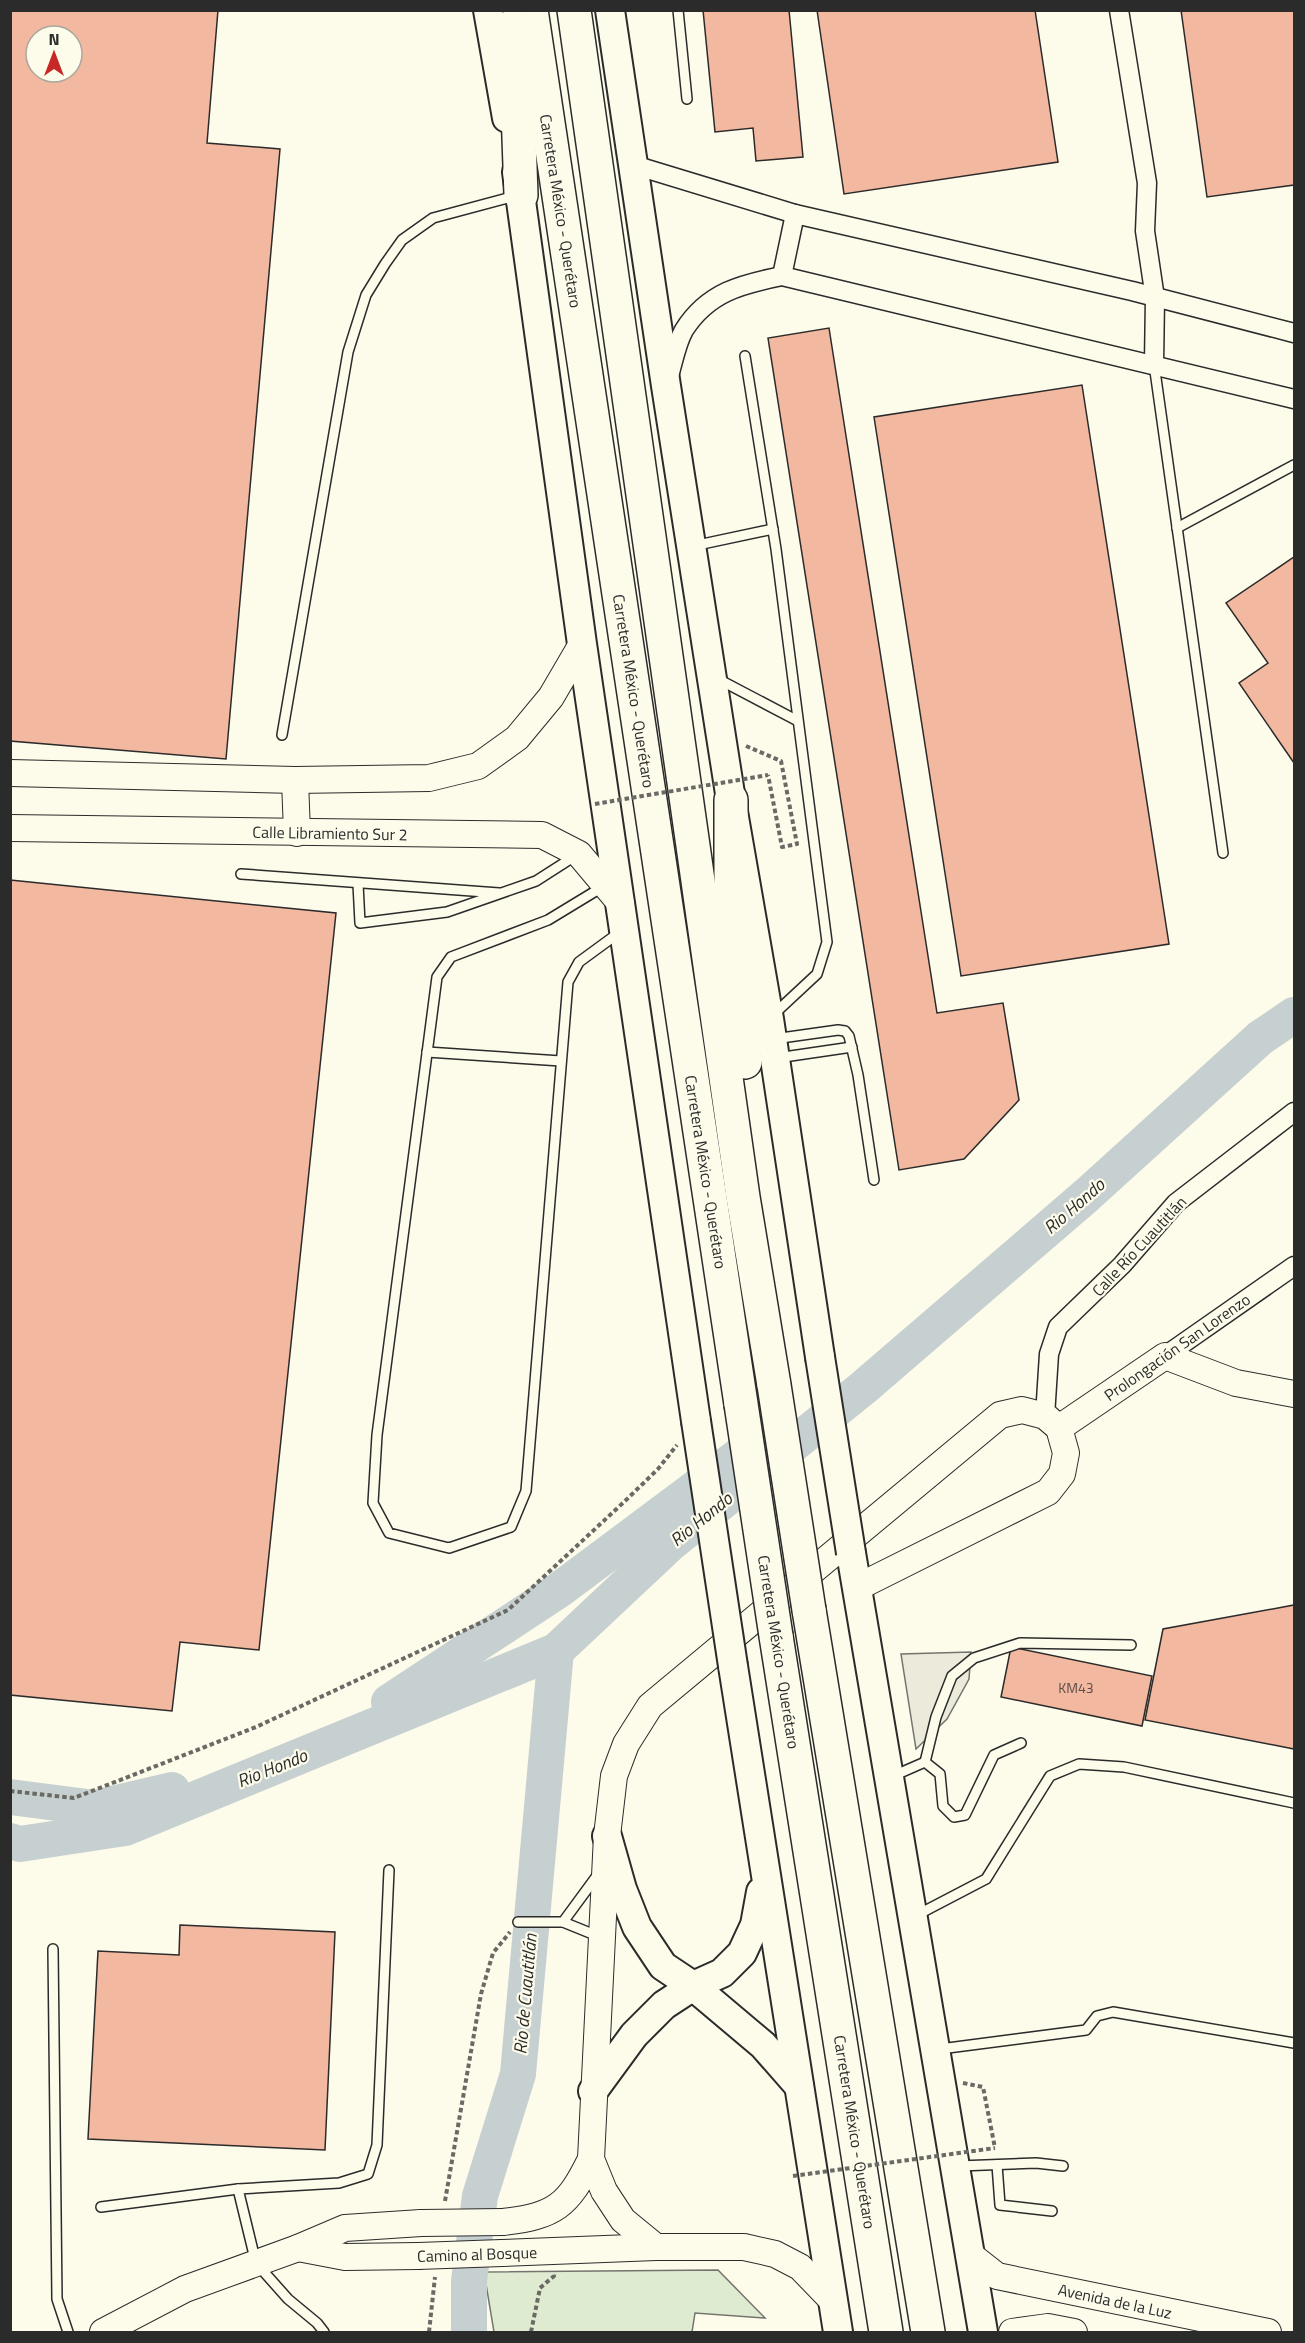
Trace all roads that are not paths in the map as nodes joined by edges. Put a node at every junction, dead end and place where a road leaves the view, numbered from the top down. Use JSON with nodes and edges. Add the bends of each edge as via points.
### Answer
{"nodes":[{"id":1,"x":488,"y":10,"type":"edge"},
{"id":2,"x":515,"y":10,"type":"edge"},
{"id":3,"x":531,"y":10,"type":"edge"},
{"id":4,"x":574,"y":10,"type":"edge"},
{"id":5,"x":609,"y":10,"type":"edge"},
{"id":6,"x":678,"y":10,"type":"edge"},
{"id":7,"x":1119,"y":10,"type":"edge"},
{"id":8,"x":687,"y":99,"type":"dead end"},
{"id":9,"x":634,"y":165,"type":"junction"},
{"id":10,"x":521,"y":195,"type":"junction"},
{"id":11,"x":795,"y":214,"type":"junction"},
{"id":12,"x":782,"y":276,"type":"junction"},
{"id":13,"x":1155,"y":298,"type":"junction"},
{"id":14,"x":1294,"y":333,"type":"edge"},
{"id":15,"x":745,"y":356,"type":"dead end"},
{"id":16,"x":1154,"y":364,"type":"junction"},
{"id":17,"x":666,"y":386,"type":"junction"},
{"id":18,"x":1294,"y":399,"type":"edge"},
{"id":19,"x":1294,"y":465,"type":"edge"},
{"id":20,"x":1177,"y":528,"type":"junction"},
{"id":21,"x":773,"y":529,"type":"junction"},
{"id":22,"x":691,"y":547,"type":"junction"},
{"id":23,"x":582,"y":644,"type":"junction"},
{"id":24,"x":711,"y":676,"type":"junction"},
{"id":25,"x":796,"y":720,"type":"junction"},
{"id":26,"x":282,"y":735,"type":"dead end"},
{"id":27,"x":10,"y":773,"type":"edge"},
{"id":28,"x":295,"y":780,"type":"junction"},
{"id":29,"x":731,"y":800,"type":"junction"},
{"id":30,"x":10,"y":828,"type":"edge"},
{"id":31,"x":297,"y":833,"type":"junction"},
{"id":32,"x":579,"y":854,"type":"junction"},
{"id":33,"x":1223,"y":854,"type":"dead end"},
{"id":34,"x":241,"y":874,"type":"dead end"},
{"id":35,"x":358,"y":884,"type":"junction"},
{"id":36,"x":504,"y":893,"type":"junction"},
{"id":37,"x":617,"y":906,"type":"junction"},
{"id":38,"x":772,"y":1039,"type":"junction"},
{"id":39,"x":852,"y":1047,"type":"junction"},
{"id":40,"x":427,"y":1052,"type":"junction"},
{"id":41,"x":561,"y":1061,"type":"junction"},
{"id":42,"x":1294,"y":1112,"type":"edge"},
{"id":43,"x":874,"y":1180,"type":"dead end"},
{"id":44,"x":743,"y":1197,"type":"junction"},
{"id":45,"x":1294,"y":1266,"type":"edge"},
{"id":46,"x":1165,"y":1356,"type":"junction"},
{"id":47,"x":1294,"y":1394,"type":"edge"},
{"id":48,"x":1052,"y":1422,"type":"junction"},
{"id":49,"x":858,"y":1587,"type":"junction"},
{"id":50,"x":1131,"y":1645,"type":"dead end"},
{"id":51,"x":1021,"y":1743,"type":"dead end"},
{"id":52,"x":925,"y":1762,"type":"junction"},
{"id":53,"x":888,"y":1778,"type":"junction"},
{"id":54,"x":1294,"y":1803,"type":"edge"},
{"id":55,"x":606,"y":1850,"type":"junction"},
{"id":56,"x":389,"y":1870,"type":"dead end"},
{"id":57,"x":764,"y":1872,"type":"junction"},
{"id":58,"x":912,"y":1918,"type":"junction"},
{"id":59,"x":518,"y":1922,"type":"road end"},
{"id":60,"x":563,"y":1922,"type":"junction"},
{"id":61,"x":601,"y":1938,"type":"junction"},
{"id":62,"x":53,"y":1949,"type":"dead end"},
{"id":63,"x":693,"y":1986,"type":"junction"},
{"id":64,"x":1294,"y":2043,"type":"edge"},
{"id":65,"x":934,"y":2050,"type":"junction"},
{"id":66,"x":799,"y":2085,"type":"junction"},
{"id":67,"x":593,"y":2091,"type":"junction"},
{"id":68,"x":591,"y":2159,"type":"junction"},
{"id":69,"x":997,"y":2165,"type":"junction"},
{"id":70,"x":954,"y":2166,"type":"junction"},
{"id":71,"x":1063,"y":2166,"type":"dead end"},
{"id":72,"x":238,"y":2189,"type":"junction"},
{"id":73,"x":101,"y":2207,"type":"dead end"},
{"id":74,"x":1052,"y":2211,"type":"dead end"},
{"id":75,"x":656,"y":2247,"type":"junction"},
{"id":76,"x":298,"y":2248,"type":"junction"},
{"id":77,"x":969,"y":2253,"type":"junction"},
{"id":78,"x":256,"y":2264,"type":"junction"},
{"id":79,"x":832,"y":2300,"type":"junction"},
{"id":80,"x":68,"y":2332,"type":"edge"},
{"id":81,"x":103,"y":2332,"type":"edge"},
{"id":82,"x":324,"y":2332,"type":"edge"},
{"id":83,"x":838,"y":2332,"type":"edge"},
{"id":84,"x":886,"y":2332,"type":"edge"},
{"id":85,"x":928,"y":2332,"type":"edge"},
{"id":86,"x":983,"y":2332,"type":"edge"},
{"id":87,"x":1012,"y":2332,"type":"edge"},
{"id":88,"x":1074,"y":2332,"type":"edge"},
{"id":89,"x":1268,"y":2332,"type":"edge"}],
"edges":[{"from":1,"to":10,"type":"main road"},
{"from":2,"to":10,"type":"highway"},
{"from":3,"to":84,"type":"highway","name":"Carretera México - Querétaro","bridge":true,"via":[[776,1635]]},
{"from":4,"to":44,"type":"highway","name":"Carretera México - Querétaro"},
{"from":5,"to":9,"type":"main road"},
{"from":6,"to":8,"type":"lane"},
{"from":7,"to":13,"type":"street","via":[[1147,183],[1145,231]]},
{"from":9,"to":11,"type":"street"},
{"from":9,"to":17,"type":"main road"},
{"from":10,"to":23,"type":"main road"},
{"from":10,"to":26,"type":"lane","via":[[434,218],[402,240],[366,296],[348,352]]},
{"from":11,"to":12,"type":"street"},
{"from":11,"to":13,"type":"street"},
{"from":12,"to":16,"type":"street"},
{"from":12,"to":17,"type":"street","via":[[740,285],[708,302],[684,331]]},
{"from":13,"to":14,"type":"street"},
{"from":13,"to":16,"type":"street"},
{"from":15,"to":21,"type":"lane"},
{"from":16,"to":18,"type":"street"},
{"from":16,"to":20,"type":"lane"},
{"from":17,"to":22,"type":"main road"},
{"from":19,"to":20,"type":"lane"},
{"from":20,"to":33,"type":"lane"},
{"from":21,"to":22,"type":"lane"},
{"from":21,"to":25,"type":"lane"},
{"from":22,"to":24,"type":"main road"},
{"from":23,"to":28,"type":"main road","via":[[550,697],[517,738],[478,766],[429,778]]},
{"from":23,"to":37,"type":"main road"},
{"from":24,"to":25,"type":"lane"},
{"from":24,"to":29,"type":"main road"},
{"from":25,"to":38,"type":"lane","via":[[827,942],[817,974]]},
{"from":27,"to":28,"type":"main road"},
{"from":28,"to":31,"type":"main road"},
{"from":29,"to":38,"type":"main road"},
{"from":29,"to":44,"type":"highway","via":[[731,926],[754,1149]]},
{"from":30,"to":31,"type":"main road","name":"Calle Libramiento Sur 2"},
{"from":31,"to":32,"type":"main road","name":"Calle Libramiento Sur 2","via":[[542,835]]},
{"from":32,"to":36,"type":"lane","via":[[536,881]]},
{"from":32,"to":37,"type":"main road","name":"Calle Libramiento Sur 2"},
{"from":34,"to":35,"type":"lane"},
{"from":35,"to":36,"type":"lane"},
{"from":35,"to":36,"type":"lane","via":[[360,923],[447,912]]},
{"from":37,"to":40,"type":"lane","via":[[548,920],[451,957],[437,977]]},
{"from":37,"to":41,"type":"lane","via":[[568,982]]},
{"from":37,"to":57,"type":"main road","bridge":true},
{"from":38,"to":39,"type":"lane"},
{"from":38,"to":39,"type":"lane","via":[[838,1030],[849,1036]]},
{"from":38,"to":49,"type":"main road","bridge":true},
{"from":39,"to":43,"type":"lane"},
{"from":40,"to":41,"type":"lane"},
{"from":40,"to":41,"type":"lane","via":[[377,1435],[373,1503],[389,1533],[448,1548],[511,1527],[526,1491]]},
{"from":42,"to":48,"type":"street","name":"Calle Río Cuautitlán","via":[[1176,1203],[1122,1265],[1058,1327],[1049,1353]]},
{"from":44,"to":85,"type":"highway","name":"Carretera México - Querétaro","bridge":true},
{"from":45,"to":46,"type":"street","name":"Prolongación San Lorenzo"},
{"from":46,"to":47,"type":"main road","via":[[1236,1383]]},
{"from":46,"to":48,"type":"main road","name":"Prolongación San Lorenzo"},
{"from":48,"to":49,"type":"main road","via":[[1066,1453],[1062,1474],[1048,1492]]},
{"from":48,"to":55,"type":"main road","via":[[1022,1410],[1000,1415],[650,1706],[626,1744],[614,1776]]},
{"from":49,"to":53,"type":"main road"},
{"from":50,"to":52,"type":"lane","via":[[1020,1643],[975,1658],[952,1676]]},
{"from":51,"to":52,"type":"lane","via":[[994,1755],[965,1815],[954,1817],[943,1806],[940,1774]]},
{"from":52,"to":53,"type":"lane"},
{"from":53,"to":58,"type":"main road"},
{"from":54,"to":58,"type":"lane","via":[[1125,1767],[1079,1764],[1050,1776],[986,1879]]},
{"from":55,"to":60,"type":"lane"},
{"from":55,"to":61,"type":"main road"},
{"from":55,"to":63,"type":"main road","via":[[637,1928],[663,1966]]},
{"from":56,"to":72,"type":"lane","via":[[377,2145],[368,2174],[339,2183]]},
{"from":57,"to":63,"type":"main road","via":[[755,1925],[742,1953],[723,1972]]},
{"from":57,"to":66,"type":"main road"},
{"from":58,"to":65,"type":"main road"},
{"from":59,"to":60,"type":"lane"},
{"from":60,"to":61,"type":"lane"},
{"from":61,"to":67,"type":"main road"},
{"from":62,"to":80,"type":"lane","via":[[57,2299]]},
{"from":63,"to":66,"type":"main road","via":[[763,2045]]},
{"from":63,"to":67,"type":"main road","via":[[664,2005],[634,2035]]},
{"from":64,"to":65,"type":"lane","via":[[1113,2012],[1097,2016],[1086,2030]]},
{"from":65,"to":70,"type":"main road"},
{"from":66,"to":79,"type":"main road"},
{"from":67,"to":68,"type":"main road"},
{"from":68,"to":75,"type":"main road","via":[[604,2191],[623,2220]]},
{"from":68,"to":76,"type":"main road","name":"Camino al Bosque","bridge":true,"via":[[578,2186],[563,2203],[534,2218],[345,2228]]},
{"from":69,"to":70,"type":"lane"},
{"from":69,"to":71,"type":"lane"},
{"from":69,"to":74,"type":"lane","via":[[1000,2205]]},
{"from":70,"to":77,"type":"main road"},
{"from":72,"to":73,"type":"lane"},
{"from":72,"to":78,"type":"lane"},
{"from":75,"to":76,"type":"main road","name":"Camino al Bosque","bridge":true,"via":[[502,2253],[427,2261],[345,2257]]},
{"from":75,"to":79,"type":"main road","name":"Camino al Bosque","via":[[744,2247],[775,2254],[800,2267]]},
{"from":76,"to":78,"type":"main road","name":"Camino al Bosque"},
{"from":77,"to":86,"type":"main road"},
{"from":77,"to":89,"type":"main road","name":"Avenida de la Luz","via":[[997,2276]]},
{"from":78,"to":81,"type":"main road","name":"Camino al Bosque","via":[[185,2289]]},
{"from":78,"to":82,"type":"lane"},
{"from":79,"to":83,"type":"main road"},
{"from":87,"to":88,"type":"main road","via":[[1048,2327]]}]}
